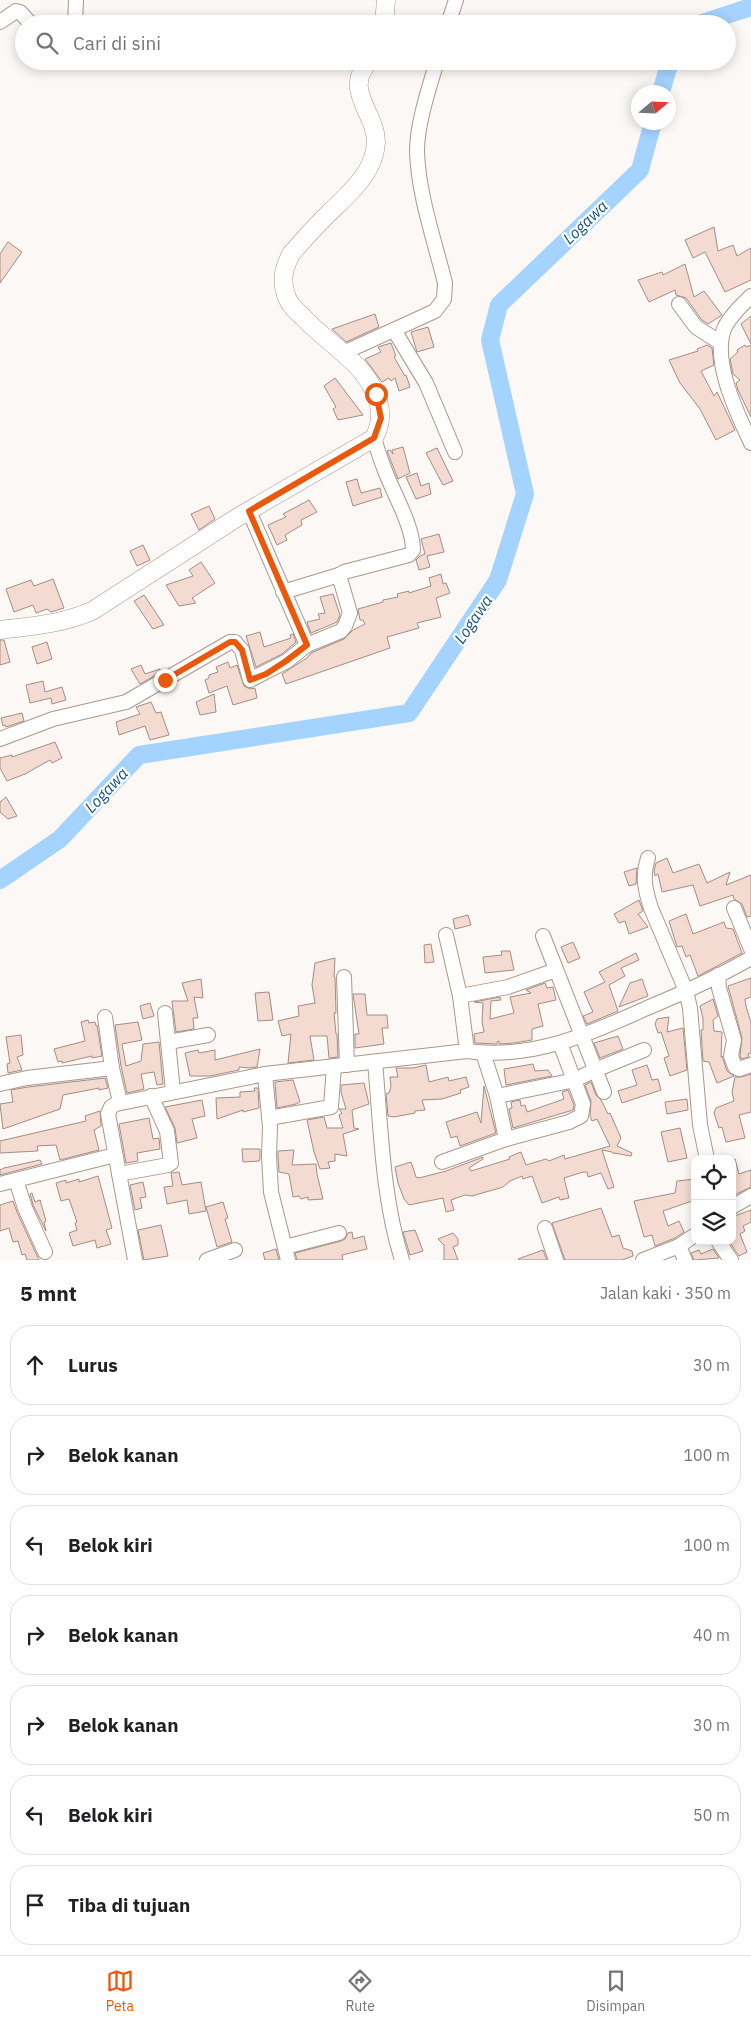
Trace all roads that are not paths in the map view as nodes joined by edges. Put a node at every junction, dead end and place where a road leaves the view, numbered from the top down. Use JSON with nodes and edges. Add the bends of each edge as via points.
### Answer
{"nodes":[{"id":1,"x":76,"y":0,"type":"edge"},
{"id":2,"x":386,"y":0,"type":"edge"},
{"id":3,"x":456,"y":0,"type":"edge"},
{"id":4,"x":21,"y":15,"type":"edge"},
{"id":5,"x":75,"y":15,"type":"edge"},
{"id":6,"x":385,"y":15,"type":"edge"},
{"id":7,"x":451,"y":15,"type":"edge"},
{"id":8,"x":0,"y":22,"type":"edge"},
{"id":9,"x":363,"y":70,"type":"edge"},
{"id":10,"x":435,"y":70,"type":"edge"},
{"id":11,"x":751,"y":296,"type":"edge"},
{"id":12,"x":679,"y":304,"type":"dead end"},
{"id":13,"x":394,"y":330,"type":"junction"},
{"id":14,"x":721,"y":343,"type":"junction"},
{"id":15,"x":343,"y":353,"type":"junction"},
{"id":16,"x":374,"y":438,"type":"junction"},
{"id":17,"x":751,"y":443,"type":"edge"},
{"id":18,"x":455,"y":452,"type":"dead end"},
{"id":19,"x":249,"y":511,"type":"junction"},
{"id":20,"x":339,"y":575,"type":"junction"},
{"id":21,"x":283,"y":592,"type":"junction"},
{"id":22,"x":0,"y":630,"type":"edge"},
{"id":23,"x":307,"y":645,"type":"junction"},
{"id":24,"x":0,"y":739,"type":"edge"},
{"id":25,"x":648,"y":858,"type":"dead end"},
{"id":26,"x":734,"y":908,"type":"dead end"},
{"id":27,"x":446,"y":935,"type":"dead end"},
{"id":28,"x":543,"y":936,"type":"dead end"},
{"id":29,"x":751,"y":949,"type":"edge"},
{"id":30,"x":751,"y":958,"type":"edge"},
{"id":31,"x":556,"y":970,"type":"junction"},
{"id":32,"x":718,"y":975,"type":"junction"},
{"id":33,"x":344,"y":977,"type":"dead end"},
{"id":34,"x":686,"y":991,"type":"junction"},
{"id":35,"x":460,"y":996,"type":"junction"},
{"id":36,"x":165,"y":1013,"type":"dead end"},
{"id":37,"x":105,"y":1017,"type":"dead end"},
{"id":38,"x":208,"y":1035,"type":"dead end"},
{"id":39,"x":582,"y":1037,"type":"junction"},
{"id":40,"x":168,"y":1042,"type":"junction"},
{"id":41,"x":560,"y":1043,"type":"junction"},
{"id":42,"x":467,"y":1050,"type":"junction"},
{"id":43,"x":644,"y":1050,"type":"dead end"},
{"id":44,"x":483,"y":1053,"type":"junction"},
{"id":45,"x":374,"y":1062,"type":"junction"},
{"id":46,"x":340,"y":1065,"type":"junction"},
{"id":47,"x":751,"y":1066,"type":"edge"},
{"id":48,"x":112,"y":1068,"type":"junction"},
{"id":49,"x":595,"y":1070,"type":"junction"},
{"id":50,"x":265,"y":1074,"type":"junction"},
{"id":51,"x":575,"y":1080,"type":"junction"},
{"id":52,"x":0,"y":1084,"type":"edge"},
{"id":53,"x":173,"y":1091,"type":"junction"},
{"id":54,"x":604,"y":1092,"type":"dead end"},
{"id":55,"x":151,"y":1096,"type":"junction"},
{"id":56,"x":497,"y":1096,"type":"junction"},
{"id":57,"x":120,"y":1102,"type":"junction"},
{"id":58,"x":269,"y":1118,"type":"junction"},
{"id":59,"x":506,"y":1139,"type":"junction"},
{"id":60,"x":115,"y":1155,"type":"junction"},
{"id":61,"x":706,"y":1155,"type":"edge"},
{"id":62,"x":442,"y":1162,"type":"dead end"},
{"id":63,"x":119,"y":1174,"type":"junction"},
{"id":64,"x":16,"y":1180,"type":"junction"},
{"id":65,"x":0,"y":1184,"type":"edge"},
{"id":66,"x":751,"y":1196,"type":"edge"},
{"id":67,"x":736,"y":1205,"type":"edge"},
{"id":68,"x":544,"y":1228,"type":"dead end"},
{"id":69,"x":340,"y":1233,"type":"dead end"},
{"id":70,"x":691,"y":1238,"type":"edge"},
{"id":71,"x":721,"y":1245,"type":"edge"},
{"id":72,"x":679,"y":1246,"type":"junction"},
{"id":73,"x":235,"y":1250,"type":"dead end"},
{"id":74,"x":45,"y":1252,"type":"dead end"},
{"id":75,"x":286,"y":1253,"type":"edge"},
{"id":76,"x":135,"y":1260,"type":"edge"},
{"id":77,"x":208,"y":1260,"type":"edge"},
{"id":78,"x":402,"y":1260,"type":"edge"},
{"id":79,"x":556,"y":1260,"type":"edge"},
{"id":80,"x":643,"y":1260,"type":"edge"},
{"id":81,"x":685,"y":1260,"type":"edge"},
{"id":82,"x":731,"y":1260,"type":"edge"}],
"edges":[{"from":1,"to":5,"type":"street"},
{"from":2,"to":6,"type":"main road"},
{"from":3,"to":7,"type":"street"},
{"from":4,"to":8,"type":"street","via":[[13,12]]},
{"from":9,"to":15,"type":"main road","via":[[359,76],[359,88],[376,141],[373,157],[361,181],[291,254],[283,281],[291,305],[311,327]]},
{"from":10,"to":13,"type":"street","via":[[421,121],[417,152],[446,293],[435,311]]},
{"from":11,"to":14,"type":"street","via":[[725,328]]},
{"from":12,"to":14,"type":"street","via":[[696,327]]},
{"from":13,"to":15,"type":"street"},
{"from":13,"to":18,"type":"street","via":[[426,383]]},
{"from":14,"to":17,"type":"street","via":[[724,372]]},
{"from":15,"to":16,"type":"main road","via":[[364,373],[376,394],[381,418]]},
{"from":16,"to":19,"type":"main road"},
{"from":16,"to":20,"type":"street","via":[[397,496],[413,550],[409,555]]},
{"from":19,"to":21,"type":"street"},
{"from":19,"to":22,"type":"main road","via":[[92,611],[52,624]]},
{"from":20,"to":21,"type":"street"},
{"from":20,"to":23,"type":"street","via":[[350,613],[348,620],[341,631]]},
{"from":21,"to":23,"type":"street"},
{"from":23,"to":24,"type":"street","via":[[266,674],[250,680],[242,650],[235,642],[230,642],[126,702],[53,719]]},
{"from":25,"to":34,"type":"street","via":[[644,880],[646,894]]},
{"from":26,"to":29,"type":"street"},
{"from":27,"to":35,"type":"street"},
{"from":28,"to":31,"type":"street"},
{"from":30,"to":32,"type":"street"},
{"from":31,"to":35,"type":"street","via":[[508,987]]},
{"from":31,"to":39,"type":"street"},
{"from":32,"to":34,"type":"street"},
{"from":32,"to":47,"type":"street","via":[[734,1040],[732,1062],[739,1069]]},
{"from":33,"to":46,"type":"street"},
{"from":34,"to":39,"type":"street"},
{"from":34,"to":61,"type":"street"},
{"from":35,"to":42,"type":"street"},
{"from":36,"to":40,"type":"street"},
{"from":37,"to":48,"type":"street"},
{"from":38,"to":40,"type":"street"},
{"from":39,"to":41,"type":"street"},
{"from":39,"to":49,"type":"street"},
{"from":40,"to":53,"type":"street"},
{"from":41,"to":44,"type":"street","via":[[520,1051]]},
{"from":41,"to":51,"type":"street"},
{"from":42,"to":44,"type":"street"},
{"from":42,"to":45,"type":"street"},
{"from":43,"to":49,"type":"street"},
{"from":44,"to":56,"type":"street"},
{"from":45,"to":46,"type":"street"},
{"from":45,"to":78,"type":"street","via":[[385,1171],[396,1242]]},
{"from":46,"to":50,"type":"street"},
{"from":46,"to":58,"type":"street","via":[[331,1107]]},
{"from":48,"to":52,"type":"street"},
{"from":48,"to":57,"type":"street"},
{"from":49,"to":51,"type":"street"},
{"from":49,"to":54,"type":"street"},
{"from":50,"to":53,"type":"street"},
{"from":50,"to":58,"type":"street"},
{"from":51,"to":56,"type":"street"},
{"from":51,"to":59,"type":"street","via":[[583,1104],[581,1116]]},
{"from":53,"to":55,"type":"street"},
{"from":55,"to":57,"type":"street"},
{"from":55,"to":63,"type":"street","via":[[167,1131],[171,1163]]},
{"from":56,"to":59,"type":"street"},
{"from":57,"to":60,"type":"street","via":[[108,1114]]},
{"from":58,"to":75,"type":"street","via":[[271,1192]]},
{"from":59,"to":62,"type":"street"},
{"from":60,"to":63,"type":"street"},
{"from":60,"to":64,"type":"street"},
{"from":63,"to":76,"type":"street"},
{"from":64,"to":65,"type":"street"},
{"from":64,"to":74,"type":"street"},
{"from":66,"to":67,"type":"street"},
{"from":68,"to":79,"type":"street"},
{"from":69,"to":75,"type":"street"},
{"from":70,"to":72,"type":"street"},
{"from":71,"to":82,"type":"street"},
{"from":72,"to":80,"type":"street"},
{"from":72,"to":81,"type":"street"},
{"from":73,"to":77,"type":"street"}]}
